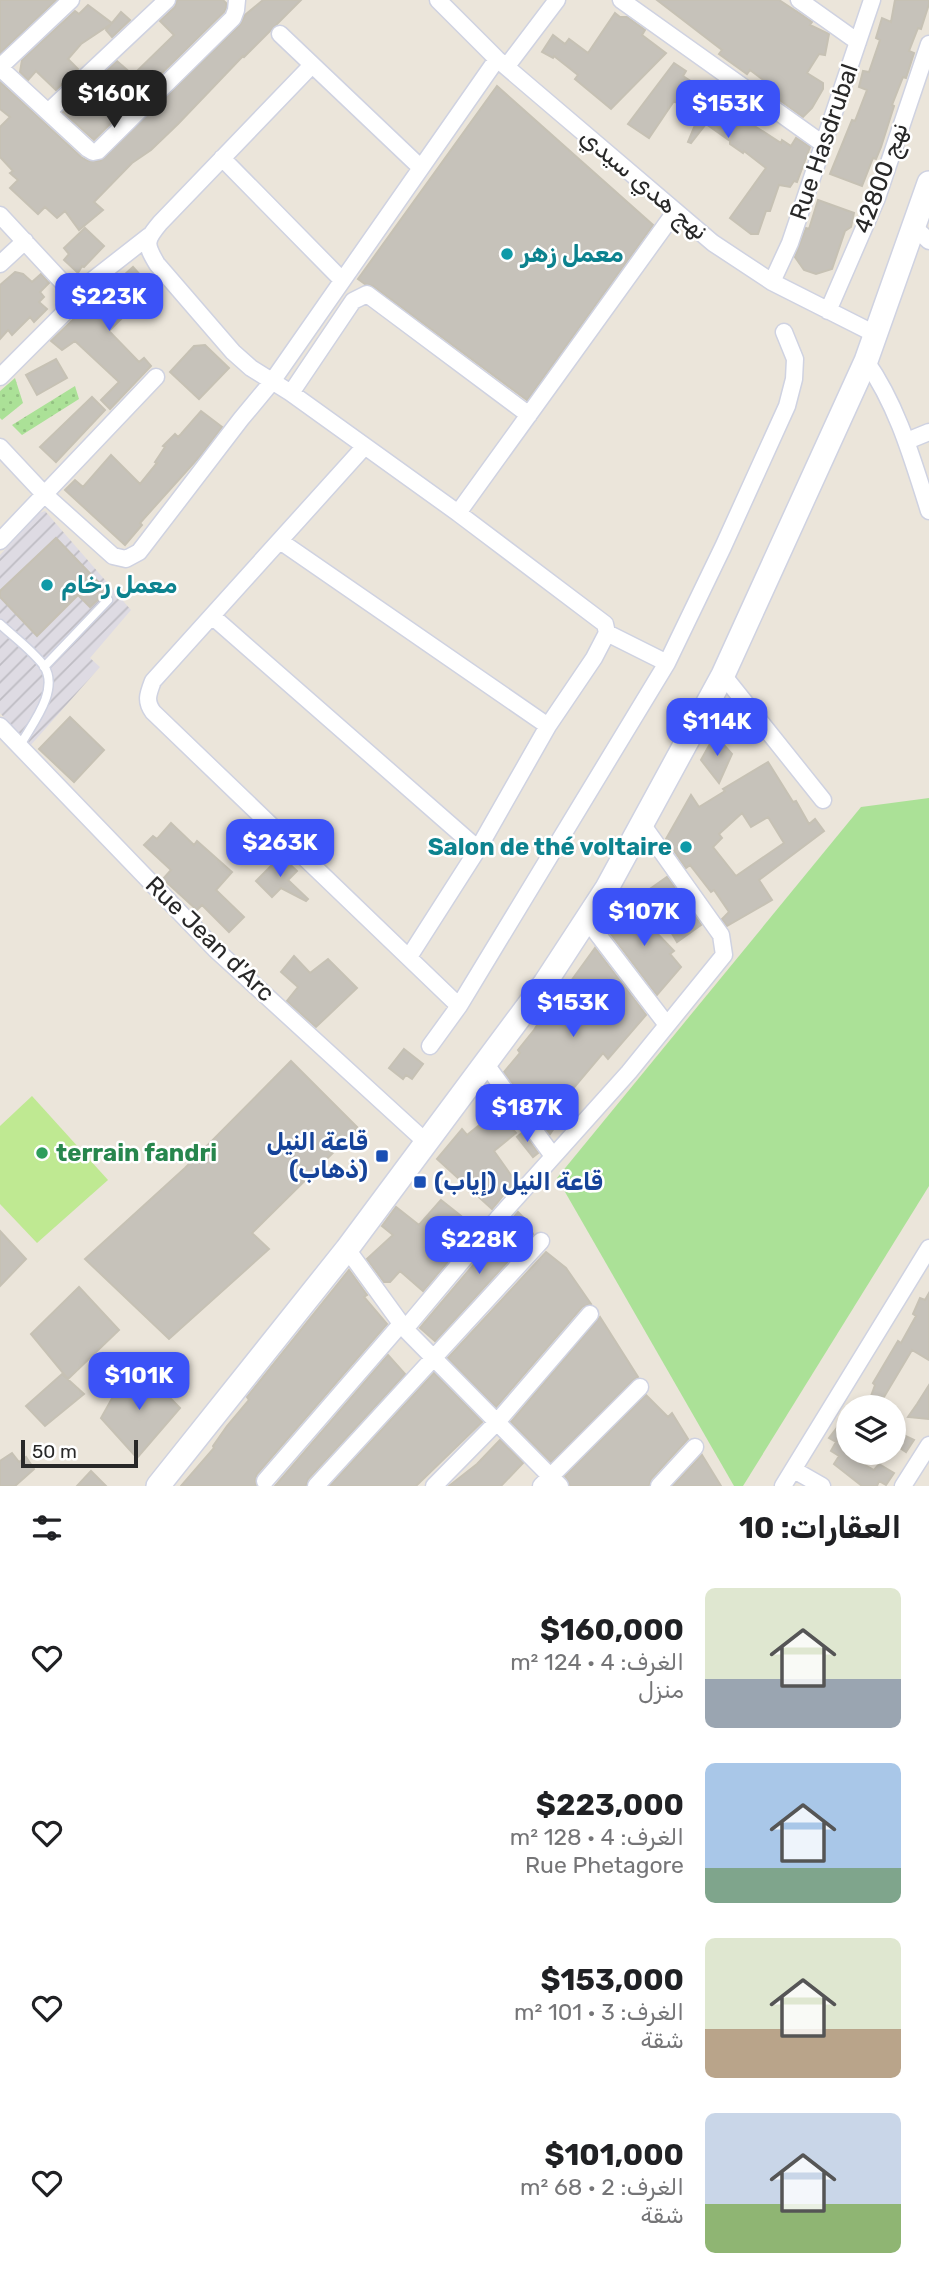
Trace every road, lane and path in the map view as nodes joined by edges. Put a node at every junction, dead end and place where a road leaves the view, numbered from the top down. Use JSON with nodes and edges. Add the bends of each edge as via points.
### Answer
{"nodes":[{"id":1,"x":71,"y":0,"type":"edge"},
{"id":2,"x":167,"y":0,"type":"edge"},
{"id":3,"x":237,"y":0,"type":"edge"},
{"id":4,"x":438,"y":0,"type":"edge"},
{"id":5,"x":557,"y":0,"type":"edge"},
{"id":6,"x":621,"y":0,"type":"edge"},
{"id":7,"x":799,"y":0,"type":"edge"},
{"id":8,"x":872,"y":0,"type":"edge"},
{"id":9,"x":280,"y":34,"type":"dead end"},
{"id":10,"x":858,"y":42,"type":"junction"},
{"id":11,"x":929,"y":44,"type":"edge"},
{"id":12,"x":502,"y":62,"type":"junction"},
{"id":13,"x":312,"y":65,"type":"junction"},
{"id":14,"x":0,"y":68,"type":"edge"},
{"id":15,"x":48,"y":112,"type":"junction"},
{"id":16,"x":823,"y":144,"type":"junction"},
{"id":17,"x":222,"y":158,"type":"junction"},
{"id":18,"x":420,"y":167,"type":"junction"},
{"id":19,"x":929,"y":183,"type":"edge"},
{"id":20,"x":676,"y":212,"type":"junction"},
{"id":21,"x":0,"y":215,"type":"edge"},
{"id":22,"x":921,"y":233,"type":"edge"},
{"id":23,"x":149,"y":236,"type":"junction"},
{"id":24,"x":25,"y":241,"type":"junction"},
{"id":25,"x":0,"y":264,"type":"edge"},
{"id":26,"x":342,"y":280,"type":"junction"},
{"id":27,"x":772,"y":282,"type":"junction"},
{"id":28,"x":71,"y":298,"type":"junction"},
{"id":29,"x":828,"y":311,"type":"junction"},
{"id":30,"x":784,"y":332,"type":"dead end"},
{"id":31,"x":875,"y":334,"type":"junction"},
{"id":32,"x":866,"y":361,"type":"junction"},
{"id":33,"x":0,"y":377,"type":"edge"},
{"id":34,"x":156,"y":377,"type":"dead end"},
{"id":35,"x":271,"y":383,"type":"junction"},
{"id":36,"x":291,"y":393,"type":"junction"},
{"id":37,"x":529,"y":415,"type":"junction"},
{"id":38,"x":929,"y":432,"type":"edge"},
{"id":39,"x":907,"y":441,"type":"junction"},
{"id":40,"x":365,"y":446,"type":"junction"},
{"id":41,"x":0,"y":447,"type":"edge"},
{"id":42,"x":44,"y":494,"type":"junction"},
{"id":43,"x":929,"y":511,"type":"edge"},
{"id":44,"x":458,"y":513,"type":"junction"},
{"id":45,"x":0,"y":541,"type":"edge"},
{"id":46,"x":279,"y":541,"type":"junction"},
{"id":47,"x":108,"y":600,"type":"dead end"},
{"id":48,"x":212,"y":616,"type":"junction"},
{"id":49,"x":0,"y":624,"type":"edge"},
{"id":50,"x":607,"y":633,"type":"junction"},
{"id":51,"x":667,"y":663,"type":"junction"},
{"id":52,"x":44,"y":667,"type":"junction"},
{"id":53,"x":723,"y":675,"type":"junction"},
{"id":54,"x":548,"y":726,"type":"junction"},
{"id":55,"x":0,"y":728,"type":"edge"},
{"id":56,"x":19,"y":747,"type":"junction"},
{"id":57,"x":823,"y":800,"type":"dead end"},
{"id":58,"x":642,"y":824,"type":"junction"},
{"id":59,"x":478,"y":849,"type":"junction"},
{"id":60,"x":586,"y":919,"type":"junction"},
{"id":61,"x":409,"y":957,"type":"junction"},
{"id":62,"x":459,"y":1006,"type":"junction"},
{"id":63,"x":667,"y":1025,"type":"junction"},
{"id":64,"x":430,"y":1046,"type":"dead end"},
{"id":65,"x":485,"y":1063,"type":"junction"},
{"id":66,"x":426,"y":1142,"type":"junction"},
{"id":67,"x":553,"y":1156,"type":"junction"},
{"id":68,"x":541,"y":1241,"type":"dead end"},
{"id":69,"x":929,"y":1248,"type":"edge"},
{"id":70,"x":347,"y":1249,"type":"junction"},
{"id":71,"x":590,"y":1314,"type":"dead end"},
{"id":72,"x":403,"y":1326,"type":"junction"},
{"id":73,"x":433,"y":1357,"type":"junction"},
{"id":74,"x":640,"y":1387,"type":"dead end"},
{"id":75,"x":497,"y":1422,"type":"junction"},
{"id":76,"x":929,"y":1445,"type":"edge"},
{"id":77,"x":695,"y":1447,"type":"dead end"},
{"id":78,"x":794,"y":1470,"type":"junction"},
{"id":79,"x":265,"y":1481,"type":"dead end"},
{"id":80,"x":551,"y":1482,"type":"edge"},
{"id":81,"x":158,"y":1486,"type":"edge"},
{"id":82,"x":316,"y":1486,"type":"edge"},
{"id":83,"x":434,"y":1486,"type":"edge"},
{"id":84,"x":659,"y":1486,"type":"edge"},
{"id":85,"x":783,"y":1486,"type":"edge"},
{"id":86,"x":822,"y":1486,"type":"edge"},
{"id":87,"x":903,"y":1486,"type":"edge"}],
"edges":[{"from":1,"to":14,"type":"street"},
{"from":2,"to":15,"type":"street"},
{"from":3,"to":15,"type":"street","via":[[233,18],[98,150],[88,149]]},
{"from":4,"to":12,"type":"street","name":"نهج هدي سيدي"},
{"from":5,"to":12,"type":"street"},
{"from":6,"to":16,"type":"street"},
{"from":7,"to":10,"type":"street"},
{"from":8,"to":10,"type":"street","name":"Rue Hasdrubal"},
{"from":9,"to":13,"type":"street"},
{"from":10,"to":16,"type":"street","name":"Rue Hasdrubal"},
{"from":11,"to":29,"type":"street","name":"نهج 42800","via":[[877,198]]},
{"from":12,"to":18,"type":"street"},
{"from":12,"to":20,"type":"street","name":"نهج هدي سيدي"},
{"from":13,"to":17,"type":"street"},
{"from":13,"to":18,"type":"street"},
{"from":14,"to":15,"type":"street"},
{"from":16,"to":27,"type":"street","name":"Rue Hasdrubal"},
{"from":17,"to":23,"type":"street"},
{"from":17,"to":26,"type":"street"},
{"from":18,"to":26,"type":"street"},
{"from":19,"to":22,"type":"main road"},
{"from":20,"to":27,"type":"street","name":"نهج هدي سيدي"},
{"from":20,"to":37,"type":"street"},
{"from":21,"to":24,"type":"street"},
{"from":22,"to":31,"type":"main road"},
{"from":23,"to":28,"type":"street"},
{"from":23,"to":35,"type":"street","via":[[148,249],[157,264],[233,352]]},
{"from":24,"to":25,"type":"street"},
{"from":24,"to":28,"type":"street","via":[[67,287]]},
{"from":26,"to":35,"type":"street"},
{"from":27,"to":29,"type":"street","name":"نهج هدي سيدي"},
{"from":28,"to":33,"type":"street","via":[[69,308]]},
{"from":29,"to":31,"type":"street","name":"نهج هدي سيدي"},
{"from":30,"to":51,"type":"street","via":[[795,359],[787,406]]},
{"from":31,"to":32,"type":"main road"},
{"from":32,"to":39,"type":"street","via":[[888,395]]},
{"from":32,"to":53,"type":"main road"},
{"from":34,"to":42,"type":"street"},
{"from":35,"to":36,"type":"street"},
{"from":35,"to":42,"type":"street","via":[[139,552],[126,559],[113,556]]},
{"from":36,"to":37,"type":"street","via":[[353,301],[368,294]]},
{"from":36,"to":40,"type":"street"},
{"from":37,"to":44,"type":"street"},
{"from":38,"to":39,"type":"street"},
{"from":39,"to":43,"type":"street"},
{"from":40,"to":44,"type":"street"},
{"from":40,"to":46,"type":"street"},
{"from":41,"to":42,"type":"street"},
{"from":42,"to":45,"type":"street"},
{"from":44,"to":50,"type":"street","via":[[606,624]]},
{"from":46,"to":48,"type":"street"},
{"from":46,"to":54,"type":"street"},
{"from":47,"to":52,"type":"lane"},
{"from":48,"to":59,"type":"street"},
{"from":48,"to":61,"type":"street","via":[[153,681],[148,705]]},
{"from":49,"to":52,"type":"lane"},
{"from":50,"to":51,"type":"street"},
{"from":50,"to":54,"type":"street"},
{"from":51,"to":62,"type":"street"},
{"from":52,"to":56,"type":"lane","via":[[48,695]]},
{"from":53,"to":57,"type":"street"},
{"from":53,"to":58,"type":"main road"},
{"from":54,"to":59,"type":"street"},
{"from":55,"to":56,"type":"street","name":"Rue Jean d'Arc"},
{"from":56,"to":66,"type":"street","name":"Rue Jean d'Arc","via":[[215,948]]},
{"from":58,"to":60,"type":"main road"},
{"from":58,"to":63,"type":"street","via":[[721,935],[724,946],[724,955]]},
{"from":59,"to":61,"type":"street"},
{"from":60,"to":63,"type":"street"},
{"from":60,"to":65,"type":"main road"},
{"from":61,"to":62,"type":"street"},
{"from":62,"to":64,"type":"street"},
{"from":63,"to":67,"type":"street"},
{"from":65,"to":66,"type":"main road"},
{"from":65,"to":67,"type":"street"},
{"from":66,"to":70,"type":"main road"},
{"from":67,"to":72,"type":"street"},
{"from":68,"to":73,"type":"street"},
{"from":69,"to":78,"type":"street"},
{"from":70,"to":72,"type":"street"},
{"from":70,"to":81,"type":"main road"},
{"from":71,"to":75,"type":"street"},
{"from":72,"to":73,"type":"street"},
{"from":72,"to":79,"type":"street"},
{"from":73,"to":75,"type":"street"},
{"from":73,"to":82,"type":"street"},
{"from":74,"to":80,"type":"street"},
{"from":75,"to":80,"type":"street"},
{"from":75,"to":83,"type":"street"},
{"from":76,"to":87,"type":"street"},
{"from":77,"to":84,"type":"street"},
{"from":78,"to":85,"type":"street"},
{"from":78,"to":86,"type":"street"}]}
